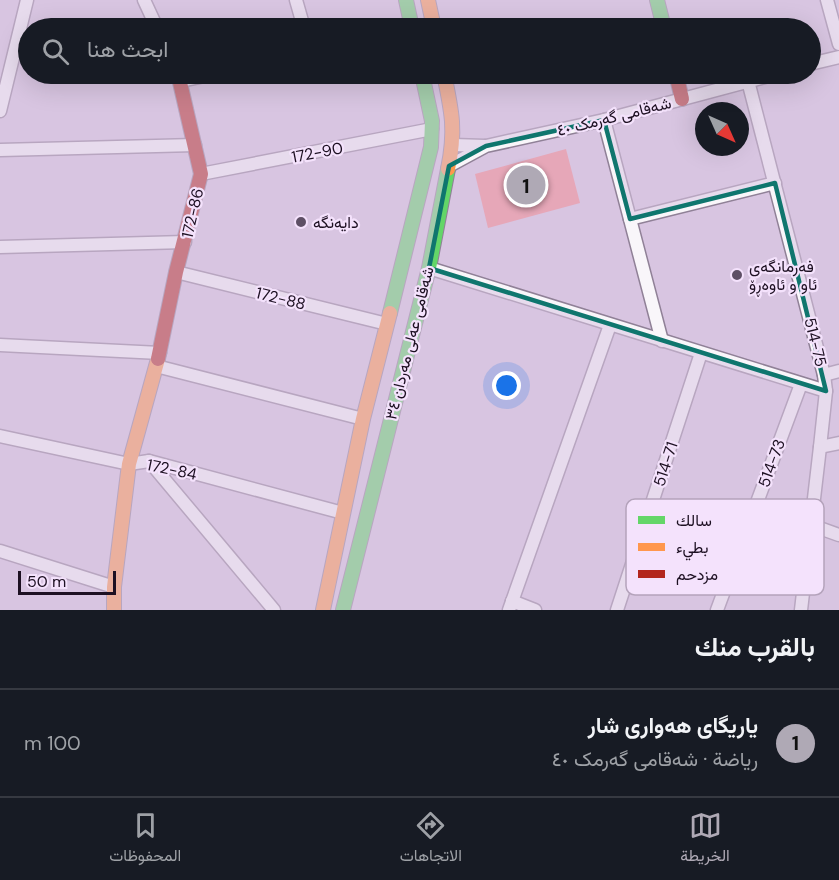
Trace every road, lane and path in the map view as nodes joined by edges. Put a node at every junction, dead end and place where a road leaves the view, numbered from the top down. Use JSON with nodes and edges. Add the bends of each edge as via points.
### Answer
{"nodes":[{"id":1,"x":27,"y":0,"type":"edge"},
{"id":2,"x":144,"y":0,"type":"edge"},
{"id":3,"x":296,"y":0,"type":"edge"},
{"id":4,"x":406,"y":0,"type":"edge"},
{"id":5,"x":428,"y":0,"type":"edge"},
{"id":6,"x":657,"y":0,"type":"edge"},
{"id":7,"x":827,"y":0,"type":"edge"},
{"id":8,"x":22,"y":18,"type":"edge"},
{"id":9,"x":152,"y":18,"type":"edge"},
{"id":10,"x":301,"y":18,"type":"edge"},
{"id":11,"x":410,"y":18,"type":"edge"},
{"id":12,"x":432,"y":18,"type":"edge"},
{"id":13,"x":662,"y":18,"type":"edge"},
{"id":14,"x":18,"y":30,"type":"edge"},
{"id":15,"x":839,"y":44,"type":"edge"},
{"id":16,"x":839,"y":57,"type":"edge"},
{"id":17,"x":821,"y":61,"type":"edge"},
{"id":18,"x":4,"y":76,"type":"edge"},
{"id":19,"x":181,"y":84,"type":"edge"},
{"id":20,"x":424,"y":84,"type":"edge"},
{"id":21,"x":446,"y":84,"type":"edge"},
{"id":22,"x":678,"y":84,"type":"edge"},
{"id":23,"x":737,"y":84,"type":"edge"},
{"id":24,"x":749,"y":84,"type":"edge"},
{"id":25,"x":682,"y":99,"type":"junction"},
{"id":26,"x":0,"y":111,"type":"edge"},
{"id":27,"x":604,"y":120,"type":"junction"},
{"id":28,"x":432,"y":129,"type":"junction"},
{"id":29,"x":195,"y":145,"type":"junction"},
{"id":30,"x":453,"y":145,"type":"junction"},
{"id":31,"x":486,"y":146,"type":"junction"},
{"id":32,"x":0,"y":150,"type":"edge"},
{"id":33,"x":449,"y":166,"type":"junction"},
{"id":34,"x":201,"y":174,"type":"junction"},
{"id":35,"x":775,"y":183,"type":"junction"},
{"id":36,"x":630,"y":219,"type":"junction"},
{"id":37,"x":185,"y":242,"type":"junction"},
{"id":38,"x":0,"y":248,"type":"edge"},
{"id":39,"x":429,"y":268,"type":"junction"},
{"id":40,"x":176,"y":272,"type":"junction"},
{"id":41,"x":388,"y":320,"type":"junction"},
{"id":42,"x":415,"y":321,"type":"junction"},
{"id":43,"x":610,"y":325,"type":"junction"},
{"id":44,"x":662,"y":341,"type":"junction"},
{"id":45,"x":0,"y":345,"type":"edge"},
{"id":46,"x":381,"y":351,"type":"junction"},
{"id":47,"x":701,"y":353,"type":"junction"},
{"id":48,"x":406,"y":356,"type":"junction"},
{"id":49,"x":158,"y":359,"type":"junction"},
{"id":50,"x":839,"y":371,"type":"edge"},
{"id":51,"x":824,"y":375,"type":"junction"},
{"id":52,"x":801,"y":384,"type":"junction"},
{"id":53,"x":826,"y":392,"type":"junction"},
{"id":54,"x":363,"y":419,"type":"junction"},
{"id":55,"x":0,"y":436,"type":"edge"},
{"id":56,"x":839,"y":443,"type":"edge"},
{"id":57,"x":820,"y":447,"type":"junction"},
{"id":58,"x":149,"y":461,"type":"junction"},
{"id":59,"x":129,"y":464,"type":"junction"},
{"id":60,"x":653,"y":499,"type":"edge"},
{"id":61,"x":758,"y":499,"type":"edge"},
{"id":62,"x":814,"y":499,"type":"edge"},
{"id":63,"x":343,"y":513,"type":"junction"},
{"id":64,"x":824,"y":530,"type":"edge"},
{"id":65,"x":839,"y":535,"type":"edge"},
{"id":66,"x":0,"y":551,"type":"edge"},
{"id":67,"x":626,"y":582,"type":"edge"},
{"id":68,"x":114,"y":587,"type":"junction"},
{"id":69,"x":723,"y":595,"type":"edge"},
{"id":70,"x":803,"y":595,"type":"edge"},
{"id":71,"x":510,"y":606,"type":"edge"},
{"id":72,"x":114,"y":610,"type":"edge"},
{"id":73,"x":274,"y":610,"type":"edge"},
{"id":74,"x":323,"y":610,"type":"edge"},
{"id":75,"x":343,"y":610,"type":"edge"},
{"id":76,"x":536,"y":610,"type":"edge"},
{"id":77,"x":617,"y":610,"type":"edge"},
{"id":78,"x":717,"y":610,"type":"edge"},
{"id":79,"x":801,"y":610,"type":"edge"}],
"edges":[{"from":1,"to":8,"type":"street"},
{"from":2,"to":9,"type":"street"},
{"from":3,"to":10,"type":"street"},
{"from":4,"to":11,"type":"main road"},
{"from":5,"to":12,"type":"main road"},
{"from":6,"to":13,"type":"main road"},
{"from":7,"to":15,"type":"street"},
{"from":14,"to":18,"type":"street"},
{"from":16,"to":17,"type":"street"},
{"from":18,"to":26,"type":"street"},
{"from":19,"to":29,"type":"main road","name":"172-86"},
{"from":20,"to":28,"type":"main road","name":"شەقامی عەلی مەردان ٣٤"},
{"from":21,"to":30,"type":"main road","name":"شەقامی عەلی مەردان ٣٤","via":[[453,117]]},
{"from":22,"to":25,"type":"main road"},
{"from":23,"to":25,"type":"street","name":"شەقامی گەرمک ٤٠"},
{"from":24,"to":35,"type":"street","name":"514-75"},
{"from":25,"to":27,"type":"street","name":"شەقامی گەرمک ٤٠"},
{"from":27,"to":31,"type":"street","name":"شەقامی گەرمک ٤٠"},
{"from":27,"to":36,"type":"street"},
{"from":28,"to":34,"type":"street","name":"172-90"},
{"from":28,"to":41,"type":"main road","name":"شەقامی عەلی مەردان ٣٤","via":[[431,147]]},
{"from":29,"to":32,"type":"street"},
{"from":29,"to":34,"type":"main road","name":"172-86"},
{"from":30,"to":31,"type":"street","name":"شەقامی گەرمک ٤٠"},
{"from":30,"to":33,"type":"main road","name":"شەقامی عەلی مەردان ٣٤"},
{"from":31,"to":33,"type":"street","name":"شەقامی گەرمک ٤٠"},
{"from":33,"to":39,"type":"main road","name":"شەقامی عەلی مەردان ٣٤"},
{"from":34,"to":37,"type":"main road","name":"172-86"},
{"from":35,"to":36,"type":"street"},
{"from":35,"to":51,"type":"street","name":"514-75"},
{"from":36,"to":44,"type":"street"},
{"from":37,"to":38,"type":"street"},
{"from":37,"to":40,"type":"main road","name":"172-86"},
{"from":39,"to":42,"type":"main road","name":"شەقامی عەلی مەردان ٣٤"},
{"from":39,"to":43,"type":"street"},
{"from":40,"to":41,"type":"street","name":"172-88"},
{"from":40,"to":49,"type":"main road","name":"172-86"},
{"from":41,"to":42,"type":"main road"},
{"from":41,"to":46,"type":"main road","name":"شەقامی عەلی مەردان ٣٤"},
{"from":42,"to":48,"type":"main road","name":"شەقامی عەلی مەردان ٣٤"},
{"from":43,"to":44,"type":"street"},
{"from":43,"to":71,"type":"street"},
{"from":44,"to":47,"type":"street"},
{"from":45,"to":49,"type":"street"},
{"from":46,"to":48,"type":"main road"},
{"from":46,"to":54,"type":"main road","name":"شەقامی عەلی مەردان ٣٤"},
{"from":47,"to":52,"type":"street"},
{"from":47,"to":60,"type":"street","name":"514-71"},
{"from":48,"to":75,"type":"main road","name":"شەقامی عەلی مەردان ٣٤"},
{"from":49,"to":54,"type":"street"},
{"from":49,"to":59,"type":"main road","name":"172-86"},
{"from":50,"to":51,"type":"street"},
{"from":51,"to":53,"type":"street","name":"514-75"},
{"from":52,"to":53,"type":"street"},
{"from":52,"to":61,"type":"street","name":"514-73"},
{"from":53,"to":57,"type":"street","name":"514-75"},
{"from":54,"to":63,"type":"main road","name":"شەقامی عەلی مەردان ٣٤"},
{"from":55,"to":59,"type":"street","name":"172-84"},
{"from":56,"to":57,"type":"street"},
{"from":57,"to":62,"type":"street","name":"514-75"},
{"from":58,"to":59,"type":"street","name":"172-84"},
{"from":58,"to":63,"type":"street","name":"172-84"},
{"from":58,"to":73,"type":"street"},
{"from":59,"to":68,"type":"main road","name":"172-86"},
{"from":63,"to":74,"type":"main road","name":"شەقامی عەلی مەردان ٣٤"},
{"from":64,"to":65,"type":"street"},
{"from":66,"to":68,"type":"street"},
{"from":67,"to":77,"type":"street","name":"514-71"},
{"from":68,"to":72,"type":"main road","name":"172-86"},
{"from":69,"to":78,"type":"street","name":"514-73"},
{"from":70,"to":79,"type":"street","name":"514-75"},
{"from":71,"to":76,"type":"street"}]}
